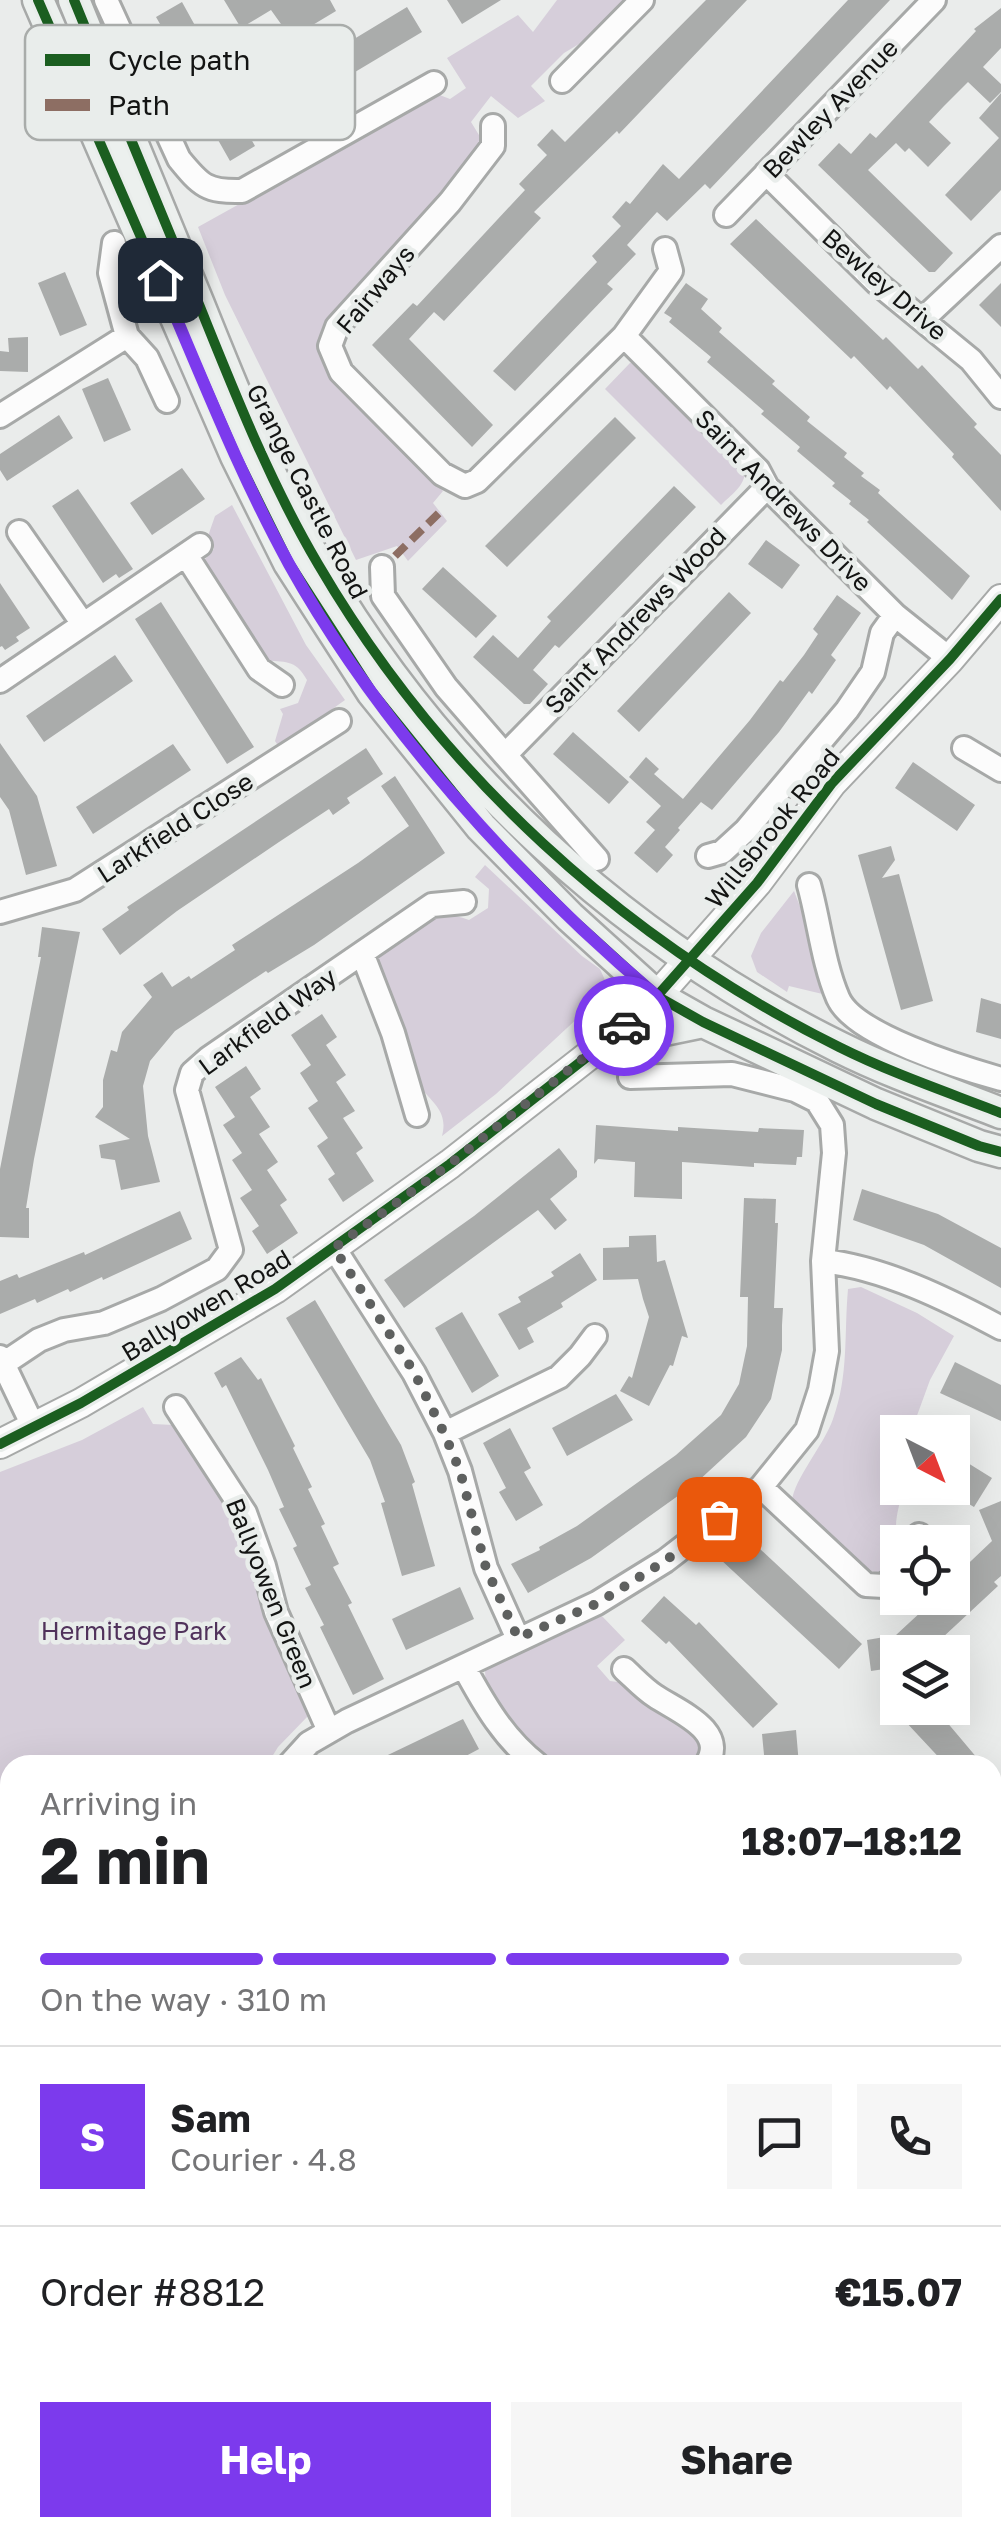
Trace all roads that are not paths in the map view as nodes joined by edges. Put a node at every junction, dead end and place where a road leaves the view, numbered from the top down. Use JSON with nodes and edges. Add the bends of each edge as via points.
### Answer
{"nodes":[{"id":1,"x":38,"y":0,"type":"edge"},
{"id":2,"x":74,"y":0,"type":"edge"},
{"id":3,"x":133,"y":0,"type":"edge"},
{"id":4,"x":642,"y":0,"type":"edge"},
{"id":5,"x":934,"y":0,"type":"edge"},
{"id":6,"x":108,"y":6,"type":"edge"},
{"id":7,"x":49,"y":25,"type":"edge"},
{"id":8,"x":84,"y":25,"type":"edge"},
{"id":9,"x":562,"y":82,"type":"dead end"},
{"id":10,"x":434,"y":84,"type":"dead end"},
{"id":11,"x":493,"y":126,"type":"dead end"},
{"id":12,"x":355,"y":128,"type":"edge"},
{"id":13,"x":99,"y":140,"type":"edge"},
{"id":14,"x":131,"y":140,"type":"edge"},
{"id":15,"x":170,"y":140,"type":"edge"},
{"id":16,"x":334,"y":140,"type":"edge"},
{"id":17,"x":766,"y":173,"type":"junction"},
{"id":18,"x":726,"y":215,"type":"dead end"},
{"id":19,"x":114,"y":243,"type":"dead end"},
{"id":20,"x":1001,"y":246,"type":"edge"},
{"id":21,"x":665,"y":248,"type":"dead end"},
{"id":22,"x":922,"y":319,"type":"junction"},
{"id":23,"x":127,"y":336,"type":"junction"},
{"id":24,"x":624,"y":336,"type":"junction"},
{"id":25,"x":1001,"y":397,"type":"edge"},
{"id":26,"x":166,"y":401,"type":"dead end"},
{"id":27,"x":0,"y":416,"type":"edge"},
{"id":28,"x":767,"y":487,"type":"junction"},
{"id":29,"x":22,"y":537,"type":"dead end"},
{"id":30,"x":382,"y":567,"type":"dead end"},
{"id":31,"x":1001,"y":599,"type":"edge"},
{"id":32,"x":895,"y":615,"type":"junction"},
{"id":33,"x":83,"y":624,"type":"junction"},
{"id":34,"x":950,"y":659,"type":"junction"},
{"id":35,"x":0,"y":681,"type":"edge"},
{"id":36,"x":282,"y":685,"type":"dead end"},
{"id":37,"x":340,"y":721,"type":"dead end"},
{"id":38,"x":964,"y":748,"type":"dead end"},
{"id":39,"x":860,"y":750,"type":"junction"},
{"id":40,"x":505,"y":755,"type":"junction"},
{"id":41,"x":1001,"y":770,"type":"edge"},
{"id":42,"x":708,"y":856,"type":"dead end"},
{"id":43,"x":597,"y":859,"type":"dead end"},
{"id":44,"x":809,"y":885,"type":"dead end"},
{"id":45,"x":464,"y":902,"type":"dead end"},
{"id":46,"x":0,"y":912,"type":"edge"},
{"id":47,"x":362,"y":953,"type":"junction"},
{"id":48,"x":687,"y":960,"type":"junction"},
{"id":49,"x":716,"y":977,"type":"junction"},
{"id":50,"x":657,"y":996,"type":"junction"},
{"id":51,"x":703,"y":1022,"type":"junction"},
{"id":52,"x":606,"y":1042,"type":"junction"},
{"id":53,"x":630,"y":1078,"type":"dead end"},
{"id":54,"x":1001,"y":1079,"type":"edge"},
{"id":55,"x":1001,"y":1114,"type":"edge"},
{"id":56,"x":417,"y":1115,"type":"dead end"},
{"id":57,"x":1001,"y":1152,"type":"edge"},
{"id":58,"x":334,"y":1248,"type":"junction"},
{"id":59,"x":823,"y":1261,"type":"junction"},
{"id":60,"x":1001,"y":1328,"type":"edge"},
{"id":61,"x":595,"y":1336,"type":"dead end"},
{"id":62,"x":2,"y":1360,"type":"edge"},
{"id":63,"x":176,"y":1407,"type":"dead end"},
{"id":64,"x":34,"y":1428,"type":"junction"},
{"id":65,"x":444,"y":1433,"type":"junction"},
{"id":66,"x":0,"y":1444,"type":"edge"},
{"id":67,"x":761,"y":1487,"type":"junction"},
{"id":68,"x":880,"y":1586,"type":"edge"},
{"id":69,"x":518,"y":1638,"type":"junction"},
{"id":70,"x":464,"y":1667,"type":"junction"},
{"id":71,"x":624,"y":1669,"type":"dead end"},
{"id":72,"x":329,"y":1731,"type":"junction"},
{"id":73,"x":298,"y":1755,"type":"edge"},
{"id":74,"x":526,"y":1755,"type":"edge"},
{"id":75,"x":713,"y":1755,"type":"edge"}],
"edges":[{"from":1,"to":7,"type":"main road","name":"Grange Castle Road"},
{"from":2,"to":8,"type":"main road","name":"Grange Castle Road"},
{"from":3,"to":6,"type":"street"},
{"from":4,"to":9,"type":"street"},
{"from":5,"to":17,"type":"street","name":"Bewley Avenue"},
{"from":10,"to":12,"type":"street"},
{"from":11,"to":24,"type":"street","name":"Fairways","via":[[493,146],[450,202],[337,327],[330,346],[341,372],[442,474],[465,486]]},
{"from":13,"to":50,"type":"main road","name":"Grange Castle Road","via":[[236,456],[326,624],[481,827]]},
{"from":14,"to":48,"type":"main road","name":"Grange Castle Road","via":[[255,441],[354,623],[408,700],[503,807]]},
{"from":15,"to":16,"type":"street","via":[[196,180],[213,192],[242,191]]},
{"from":17,"to":18,"type":"street","name":"Bewley Avenue"},
{"from":17,"to":22,"type":"street","name":"Bewley Drive"},
{"from":19,"to":23,"type":"street","via":[[110,273]]},
{"from":20,"to":22,"type":"street"},
{"from":21,"to":24,"type":"street","via":[[671,271]]},
{"from":22,"to":25,"type":"street","name":"Bewley Drive","via":[[971,360]]},
{"from":23,"to":26,"type":"street"},
{"from":23,"to":27,"type":"street"},
{"from":24,"to":28,"type":"street","name":"Saint Andrews Drive","via":[[758,470]]},
{"from":28,"to":32,"type":"street","name":"Saint Andrews Drive"},
{"from":28,"to":40,"type":"street","name":"Saint Andrews Wood"},
{"from":29,"to":33,"type":"street"},
{"from":30,"to":40,"type":"street","via":[[383,596],[446,687]]},
{"from":31,"to":34,"type":"street","name":"Willsbrook Road"},
{"from":32,"to":34,"type":"street","name":"Saint Andrews Drive"},
{"from":32,"to":42,"type":"street","via":[[882,633],[873,672],[847,710],[746,830]]},
{"from":33,"to":35,"type":"street"},
{"from":33,"to":36,"type":"street","via":[[193,550],[259,669]]},
{"from":34,"to":39,"type":"street","name":"Willsbrook Road"},
{"from":37,"to":46,"type":"street","name":"Larkfield Close","via":[[75,890]]},
{"from":38,"to":41,"type":"street"},
{"from":39,"to":48,"type":"street","name":"Willsbrook Road","via":[[757,883]]},
{"from":39,"to":49,"type":"street","via":[[810,836],[710,959]]},
{"from":40,"to":43,"type":"street"},
{"from":44,"to":54,"type":"street","via":[[838,998],[851,1016]]},
{"from":45,"to":47,"type":"street","name":"Larkfield Way","via":[[432,905]]},
{"from":47,"to":56,"type":"street"},
{"from":47,"to":62,"type":"street","name":"Larkfield Way","via":[[192,1073],[188,1090],[231,1250],[216,1268],[162,1299],[104,1323],[64,1330]]},
{"from":48,"to":49,"type":"main road","name":"Grange Castle Road"},
{"from":48,"to":50,"type":"street","name":"Willsbrook Road"},
{"from":49,"to":55,"type":"main road","name":"Grange Castle Road","via":[[838,1047]]},
{"from":50,"to":51,"type":"main road","name":"Grange Castle Road"},
{"from":50,"to":52,"type":"street","name":"Ballyowen Road"},
{"from":51,"to":52,"type":"main road"},
{"from":51,"to":57,"type":"main road","name":"Grange Castle Road","via":[[876,1104]]},
{"from":52,"to":58,"type":"street","name":"Ballyowen Road"},
{"from":53,"to":59,"type":"street","via":[[732,1074],[817,1102],[832,1125],[834,1153]]},
{"from":58,"to":64,"type":"street","name":"Ballyowen Road","via":[[276,1289]]},
{"from":58,"to":65,"type":"street","via":[[414,1372]]},
{"from":59,"to":60,"type":"street","via":[[884,1274]]},
{"from":59,"to":67,"type":"street","via":[[827,1351],[820,1390],[807,1430]]},
{"from":61,"to":65,"type":"street","via":[[559,1377]]},
{"from":62,"to":64,"type":"street"},
{"from":63,"to":72,"type":"street","name":"Ballyowen Green","via":[[245,1514],[276,1612]]},
{"from":64,"to":66,"type":"street","name":"Ballyowen Road"},
{"from":65,"to":69,"type":"street","via":[[486,1568]]},
{"from":67,"to":68,"type":"street","via":[[866,1585]]},
{"from":67,"to":69,"type":"street","via":[[598,1603]]},
{"from":69,"to":70,"type":"street"},
{"from":70,"to":72,"type":"street"},
{"from":70,"to":74,"type":"street","via":[[499,1726]]},
{"from":71,"to":75,"type":"street","via":[[705,1729]]},
{"from":72,"to":73,"type":"street"}]}
